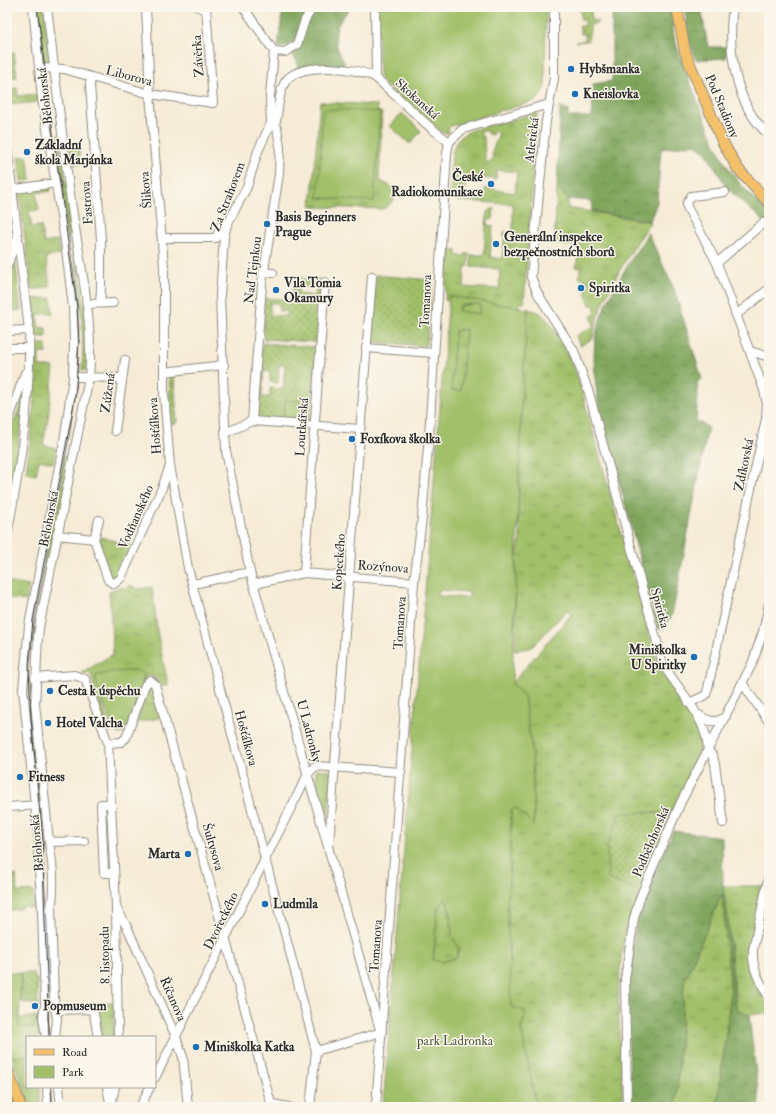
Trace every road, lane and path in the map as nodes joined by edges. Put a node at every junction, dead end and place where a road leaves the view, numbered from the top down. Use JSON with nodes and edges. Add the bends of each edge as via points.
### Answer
{"nodes":[{"id":1,"x":33,"y":7,"type":"edge"},
{"id":2,"x":47,"y":7,"type":"edge"},
{"id":3,"x":146,"y":7,"type":"edge"},
{"id":4,"x":243,"y":7,"type":"edge"},
{"id":5,"x":313,"y":7,"type":"edge"},
{"id":6,"x":375,"y":7,"type":"edge"},
{"id":7,"x":554,"y":7,"type":"edge"},
{"id":8,"x":677,"y":7,"type":"edge"},
{"id":9,"x":733,"y":7,"type":"edge"},
{"id":10,"x":204,"y":8,"type":"edge"},
{"id":11,"x":274,"y":51,"type":"junction"},
{"id":12,"x":40,"y":68,"type":"junction"},
{"id":13,"x":54,"y":68,"type":"junction"},
{"id":14,"x":91,"y":78,"type":"junction"},
{"id":15,"x":376,"y":78,"type":"junction"},
{"id":16,"x":150,"y":94,"type":"junction"},
{"id":17,"x":213,"y":103,"type":"joint"},
{"id":18,"x":549,"y":104,"type":"junction"},
{"id":19,"x":271,"y":123,"type":"junction"},
{"id":20,"x":769,"y":135,"type":"edge"},
{"id":21,"x":449,"y":142,"type":"junction"},
{"id":22,"x":7,"y":147,"type":"edge"},
{"id":23,"x":56,"y":183,"type":"junction"},
{"id":24,"x":10,"y":191,"type":"edge"},
{"id":25,"x":725,"y":192,"type":"dead end"},
{"id":26,"x":769,"y":203,"type":"edge"},
{"id":27,"x":763,"y":223,"type":"dead end"},
{"id":28,"x":227,"y":225,"type":"junction"},
{"id":29,"x":18,"y":237,"type":"junction"},
{"id":30,"x":162,"y":238,"type":"junction"},
{"id":31,"x":717,"y":263,"type":"junction"},
{"id":32,"x":7,"y":266,"type":"edge"},
{"id":33,"x":263,"y":272,"type":"junction"},
{"id":34,"x":273,"y":273,"type":"dead end"},
{"id":35,"x":372,"y":276,"type":"dead end"},
{"id":36,"x":531,"y":277,"type":"joint"},
{"id":37,"x":325,"y":282,"type":"dead end"},
{"id":38,"x":769,"y":289,"type":"edge"},
{"id":39,"x":100,"y":303,"type":"junction"},
{"id":40,"x":113,"y":303,"type":"dead end"},
{"id":41,"x":87,"y":304,"type":"junction"},
{"id":42,"x":736,"y":315,"type":"junction"},
{"id":43,"x":29,"y":330,"type":"junction"},
{"id":44,"x":7,"y":331,"type":"edge"},
{"id":45,"x":7,"y":348,"type":"edge"},
{"id":46,"x":29,"y":348,"type":"junction"},
{"id":47,"x":366,"y":348,"type":"junction"},
{"id":48,"x":750,"y":351,"type":"junction"},
{"id":49,"x":434,"y":353,"type":"junction"},
{"id":50,"x":769,"y":357,"type":"edge"},
{"id":51,"x":125,"y":360,"type":"dead end"},
{"id":52,"x":28,"y":365,"type":"junction"},
{"id":53,"x":224,"y":365,"type":"junction"},
{"id":54,"x":164,"y":372,"type":"junction"},
{"id":55,"x":73,"y":377,"type":"junction"},
{"id":56,"x":89,"y":378,"type":"junction"},
{"id":57,"x":122,"y":378,"type":"junction"},
{"id":58,"x":18,"y":393,"type":"junction"},
{"id":59,"x":27,"y":393,"type":"junction"},
{"id":60,"x":769,"y":402,"type":"edge"},
{"id":61,"x":767,"y":419,"type":"edge"},
{"id":62,"x":252,"y":421,"type":"junction"},
{"id":63,"x":7,"y":425,"type":"edge"},
{"id":64,"x":314,"y":426,"type":"junction"},
{"id":65,"x":360,"y":430,"type":"junction"},
{"id":66,"x":115,"y":431,"type":"dead end"},
{"id":67,"x":225,"y":433,"type":"junction"},
{"id":68,"x":170,"y":465,"type":"junction"},
{"id":69,"x":99,"y":520,"type":"dead end"},
{"id":70,"x":7,"y":535,"type":"edge"},
{"id":71,"x":57,"y":535,"type":"junction"},
{"id":72,"x":94,"y":539,"type":"junction"},
{"id":73,"x":250,"y":572,"type":"junction"},
{"id":74,"x":304,"y":573,"type":"junction"},
{"id":75,"x":350,"y":577,"type":"junction"},
{"id":76,"x":414,"y":582,"type":"junction"},
{"id":77,"x":193,"y":584,"type":"junction"},
{"id":78,"x":254,"y":584,"type":"junction"},
{"id":79,"x":769,"y":604,"type":"edge"},
{"id":80,"x":35,"y":678,"type":"junction"},
{"id":81,"x":743,"y":684,"type":"junction"},
{"id":82,"x":689,"y":703,"type":"junction"},
{"id":83,"x":698,"y":715,"type":"junction"},
{"id":84,"x":769,"y":722,"type":"edge"},
{"id":85,"x":717,"y":725,"type":"junction"},
{"id":86,"x":108,"y":743,"type":"junction"},
{"id":87,"x":708,"y":750,"type":"junction"},
{"id":88,"x":336,"y":767,"type":"junction"},
{"id":89,"x":401,"y":772,"type":"junction"},
{"id":90,"x":308,"y":774,"type":"junction"},
{"id":91,"x":46,"y":805,"type":"junction"},
{"id":92,"x":36,"y":806,"type":"junction"},
{"id":93,"x":7,"y":807,"type":"edge"},
{"id":94,"x":723,"y":823,"type":"dead end"},
{"id":95,"x":84,"y":840,"type":"dead end"},
{"id":96,"x":49,"y":842,"type":"junction"},
{"id":97,"x":329,"y":850,"type":"junction"},
{"id":98,"x":266,"y":858,"type":"junction"},
{"id":99,"x":769,"y":875,"type":"edge"},
{"id":100,"x":116,"y":907,"type":"junction"},
{"id":101,"x":226,"y":938,"type":"junction"},
{"id":102,"x":769,"y":997,"type":"edge"},
{"id":103,"x":56,"y":1010,"type":"junction"},
{"id":104,"x":382,"y":1032,"type":"junction"},
{"id":105,"x":46,"y":1036,"type":"edge"},
{"id":106,"x":55,"y":1036,"type":"edge"},
{"id":107,"x":98,"y":1036,"type":"edge"},
{"id":108,"x":118,"y":1036,"type":"edge"},
{"id":109,"x":176,"y":1037,"type":"junction"},
{"id":110,"x":316,"y":1051,"type":"junction"},
{"id":111,"x":7,"y":1068,"type":"edge"},
{"id":112,"x":156,"y":1076,"type":"edge"},
{"id":113,"x":47,"y":1088,"type":"edge"},
{"id":114,"x":59,"y":1088,"type":"edge"},
{"id":115,"x":107,"y":1088,"type":"edge"},
{"id":116,"x":115,"y":1088,"type":"edge"},
{"id":117,"x":150,"y":1088,"type":"edge"},
{"id":118,"x":7,"y":1102,"type":"edge"},
{"id":119,"x":47,"y":1104,"type":"edge"},
{"id":120,"x":272,"y":1106,"type":"edge"},
{"id":121,"x":9,"y":1107,"type":"edge"},
{"id":122,"x":21,"y":1107,"type":"edge"},
{"id":123,"x":60,"y":1107,"type":"edge"},
{"id":124,"x":111,"y":1107,"type":"edge"},
{"id":125,"x":140,"y":1107,"type":"edge"},
{"id":126,"x":188,"y":1107,"type":"edge"},
{"id":127,"x":289,"y":1107,"type":"edge"},
{"id":128,"x":310,"y":1107,"type":"edge"},
{"id":129,"x":376,"y":1107,"type":"edge"},
{"id":130,"x":627,"y":1107,"type":"edge"}],
"edges":[{"from":1,"to":12,"type":"street","name":"Bělohorská"},
{"from":2,"to":13,"type":"street","name":"Bělohorská"},
{"from":3,"to":16,"type":"street","name":"Šlikova"},
{"from":4,"to":11,"type":"street"},
{"from":5,"to":11,"type":"street","via":[[297,45],[284,52]]},
{"from":6,"to":15,"type":"street"},
{"from":7,"to":18,"type":"street","name":"Atletická","via":[[554,74]]},
{"from":8,"to":26,"type":"main road","name":"Pod Stadiony","via":[[685,52],[722,141],[742,174]]},
{"from":9,"to":20,"type":"street","via":[[737,84],[754,118]]},
{"from":10,"to":17,"type":"street","name":"Závěrka"},
{"from":11,"to":19,"type":"street","name":"Za Strahovem","via":[[270,96]]},
{"from":12,"to":13,"type":"street","name":"Liborova"},
{"from":12,"to":23,"type":"street","name":"Bělohorská","via":[[42,98]]},
{"from":13,"to":14,"type":"street","name":"Liborova"},
{"from":13,"to":41,"type":"street","name":"Bělohorská"},
{"from":14,"to":16,"type":"street","name":"Liborova"},
{"from":14,"to":39,"type":"street","name":"Fastrova","via":[[101,240]]},
{"from":15,"to":19,"type":"street","name":"Skokanská","via":[[367,72],[346,68],[294,74],[286,80],[276,121]]},
{"from":15,"to":21,"type":"street","name":"Skokanská"},
{"from":16,"to":17,"type":"street","name":"Liborova"},
{"from":16,"to":30,"type":"street","name":"Šlikova"},
{"from":18,"to":21,"type":"street","via":[[463,129]]},
{"from":18,"to":36,"type":"street","name":"Atletická"},
{"from":19,"to":28,"type":"street","name":"Za Strahovem","via":[[258,151],[247,187]]},
{"from":19,"to":33,"type":"street","name":"Nad Tejnkou","via":[[277,128],[280,160]]},
{"from":21,"to":49,"type":"street","name":"Tomanova"},
{"from":22,"to":24,"type":"street"},
{"from":23,"to":24,"type":"street"},
{"from":23,"to":55,"type":"street","name":"Bělohorská","via":[[73,307]]},
{"from":24,"to":29,"type":"street"},
{"from":25,"to":31,"type":"street","name":"Zdíkovská","via":[[691,196],[686,203]]},
{"from":27,"to":31,"type":"street"},
{"from":28,"to":30,"type":"street","via":[[222,224],[216,238]]},
{"from":28,"to":53,"type":"street","name":"Za Strahovem","via":[[220,296]]},
{"from":29,"to":32,"type":"street"},
{"from":29,"to":43,"type":"street"},
{"from":30,"to":54,"type":"street","name":"Šlikova"},
{"from":31,"to":42,"type":"street","name":"Zdíkovská"},
{"from":33,"to":34,"type":"street"},
{"from":33,"to":62,"type":"street","name":"Nad Tejnkou"},
{"from":35,"to":47,"type":"street","name":"Kopeckého"},
{"from":36,"to":82,"type":"street","name":"Spiritka","via":[[538,294],[577,358],[589,393],[663,664]]},
{"from":37,"to":64,"type":"street","name":"Loutkářská"},
{"from":38,"to":42,"type":"street"},
{"from":39,"to":40,"type":"street"},
{"from":39,"to":41,"type":"street"},
{"from":41,"to":56,"type":"street","name":"Bělohorská","via":[[90,334]]},
{"from":42,"to":48,"type":"street","name":"Zdíkovská"},
{"from":43,"to":44,"type":"street"},
{"from":43,"to":46,"type":"street"},
{"from":45,"to":46,"type":"street"},
{"from":46,"to":52,"type":"street"},
{"from":47,"to":49,"type":"street"},
{"from":47,"to":65,"type":"street","name":"Kopeckého"},
{"from":48,"to":50,"type":"street"},
{"from":48,"to":61,"type":"street","name":"Zdíkovská","via":[[767,404]]},
{"from":49,"to":76,"type":"street","name":"Tomanova","via":[[422,518]]},
{"from":51,"to":57,"type":"street","name":"Zúžená"},
{"from":52,"to":58,"type":"street"},
{"from":52,"to":59,"type":"street"},
{"from":53,"to":54,"type":"street"},
{"from":53,"to":67,"type":"street","name":"Za Strahovem"},
{"from":54,"to":68,"type":"street","name":"Hošťálkova"},
{"from":55,"to":56,"type":"street"},
{"from":55,"to":92,"type":"street","name":"Bělohorská","via":[[66,435],[26,643],[23,696],[26,704]]},
{"from":56,"to":57,"type":"street"},
{"from":56,"to":71,"type":"street","name":"Bělohorská"},
{"from":57,"to":66,"type":"street","name":"Zúžená"},
{"from":58,"to":59,"type":"street"},
{"from":58,"to":63,"type":"street"},
{"from":59,"to":70,"type":"street","via":[[20,465]]},
{"from":60,"to":61,"type":"street"},
{"from":61,"to":82,"type":"street","name":"Zdíkovská","via":[[708,688],[706,695]]},
{"from":62,"to":64,"type":"street"},
{"from":62,"to":67,"type":"street"},
{"from":64,"to":65,"type":"street"},
{"from":64,"to":74,"type":"street","name":"Loutkářská"},
{"from":65,"to":75,"type":"street","name":"Kopeckého"},
{"from":67,"to":73,"type":"street","name":"U Ladronky","via":[[234,499]]},
{"from":68,"to":72,"type":"street","name":"Vodňanského","via":[[162,488],[117,583],[109,582]]},
{"from":68,"to":77,"type":"street","name":"Hošťálkova"},
{"from":69,"to":72,"type":"street"},
{"from":71,"to":72,"type":"street"},
{"from":71,"to":80,"type":"street","name":"Bělohorská","via":[[40,628]]},
{"from":73,"to":77,"type":"street"},
{"from":73,"to":78,"type":"street","name":"U Ladronky"},
{"from":74,"to":75,"type":"street","name":"Rozýnova"},
{"from":74,"to":78,"type":"street","name":"Rozýnova"},
{"from":75,"to":76,"type":"street","name":"Rozýnova"},
{"from":75,"to":88,"type":"street","name":"Kopeckého"},
{"from":76,"to":89,"type":"street","name":"Tomanova"},
{"from":77,"to":98,"type":"street","name":"Hošťálkova"},
{"from":78,"to":90,"type":"street","name":"U Ladronky"},
{"from":79,"to":81,"type":"street","via":[[759,646]]},
{"from":80,"to":86,"type":"street","name":"8. listopadu","via":[[74,675],[85,679]]},
{"from":80,"to":91,"type":"street","name":"Bělohorská","via":[[35,704]]},
{"from":81,"to":84,"type":"street"},
{"from":81,"to":85,"type":"street","via":[[727,715]]},
{"from":82,"to":83,"type":"street","name":"Spiritka"},
{"from":83,"to":85,"type":"street"},
{"from":83,"to":87,"type":"street","name":"Spiritka","via":[[707,736]]},
{"from":85,"to":87,"type":"street","name":"Podbělohorská"},
{"from":86,"to":100,"type":"street","name":"8. listopadu","via":[[111,804],[101,804],[104,874],[114,873]]},
{"from":86,"to":101,"type":"street","name":"Šultysova","via":[[121,742],[126,738],[145,685],[152,681],[155,684]]},
{"from":87,"to":94,"type":"street","name":"Spiritka","via":[[715,764]]},
{"from":87,"to":130,"type":"street","name":"Podbělohorská","via":[[681,802],[641,895],[634,918],[625,979]]},
{"from":88,"to":89,"type":"street"},
{"from":88,"to":90,"type":"street","via":[[315,766]]},
{"from":88,"to":97,"type":"street","name":"Kopeckého"},
{"from":89,"to":104,"type":"street","name":"Tomanova"},
{"from":90,"to":97,"type":"street","name":"U Ladronky"},
{"from":90,"to":98,"type":"street","name":"Dvořeckého"},
{"from":91,"to":92,"type":"street"},
{"from":91,"to":96,"type":"street","name":"Bělohorská"},
{"from":92,"to":93,"type":"street"},
{"from":92,"to":105,"type":"street","name":"Bělohorská","via":[[42,910],[45,1005],[43,1020]]},
{"from":95,"to":96,"type":"street"},
{"from":96,"to":103,"type":"street","name":"Bělohorská","via":[[52,855],[51,909]]},
{"from":97,"to":104,"type":"street","name":"U Ladronky"},
{"from":98,"to":101,"type":"street","name":"Dvořeckého"},
{"from":98,"to":110,"type":"street","name":"Hošťálkova"},
{"from":99,"to":102,"type":"street","via":[[752,962],[757,979]]},
{"from":100,"to":108,"type":"street","name":"8. listopadu"},
{"from":100,"to":109,"type":"street","name":"Říčanova"},
{"from":101,"to":109,"type":"street","name":"Dvořeckého"},
{"from":101,"to":120,"type":"street","name":"Šultysova"},
{"from":103,"to":106,"type":"street","name":"Bělohorská"},
{"from":103,"to":107,"type":"street","via":[[91,1009]]},
{"from":104,"to":110,"type":"street"},
{"from":104,"to":129,"type":"street","name":"Tomanova"},
{"from":109,"to":112,"type":"street","name":"Dvořeckého"},
{"from":109,"to":126,"type":"street","name":"Říčanova","via":[[183,1057]]},
{"from":110,"to":128,"type":"street","name":"Hošťálkova"},
{"from":111,"to":122,"type":"main road"},
{"from":113,"to":119,"type":"street"},
{"from":114,"to":123,"type":"street"},
{"from":115,"to":124,"type":"street"},
{"from":116,"to":124,"type":"street"},
{"from":117,"to":125,"type":"street"},
{"from":118,"to":121,"type":"main road"},
{"from":120,"to":127,"type":"street","name":"Šultysova"}]}
